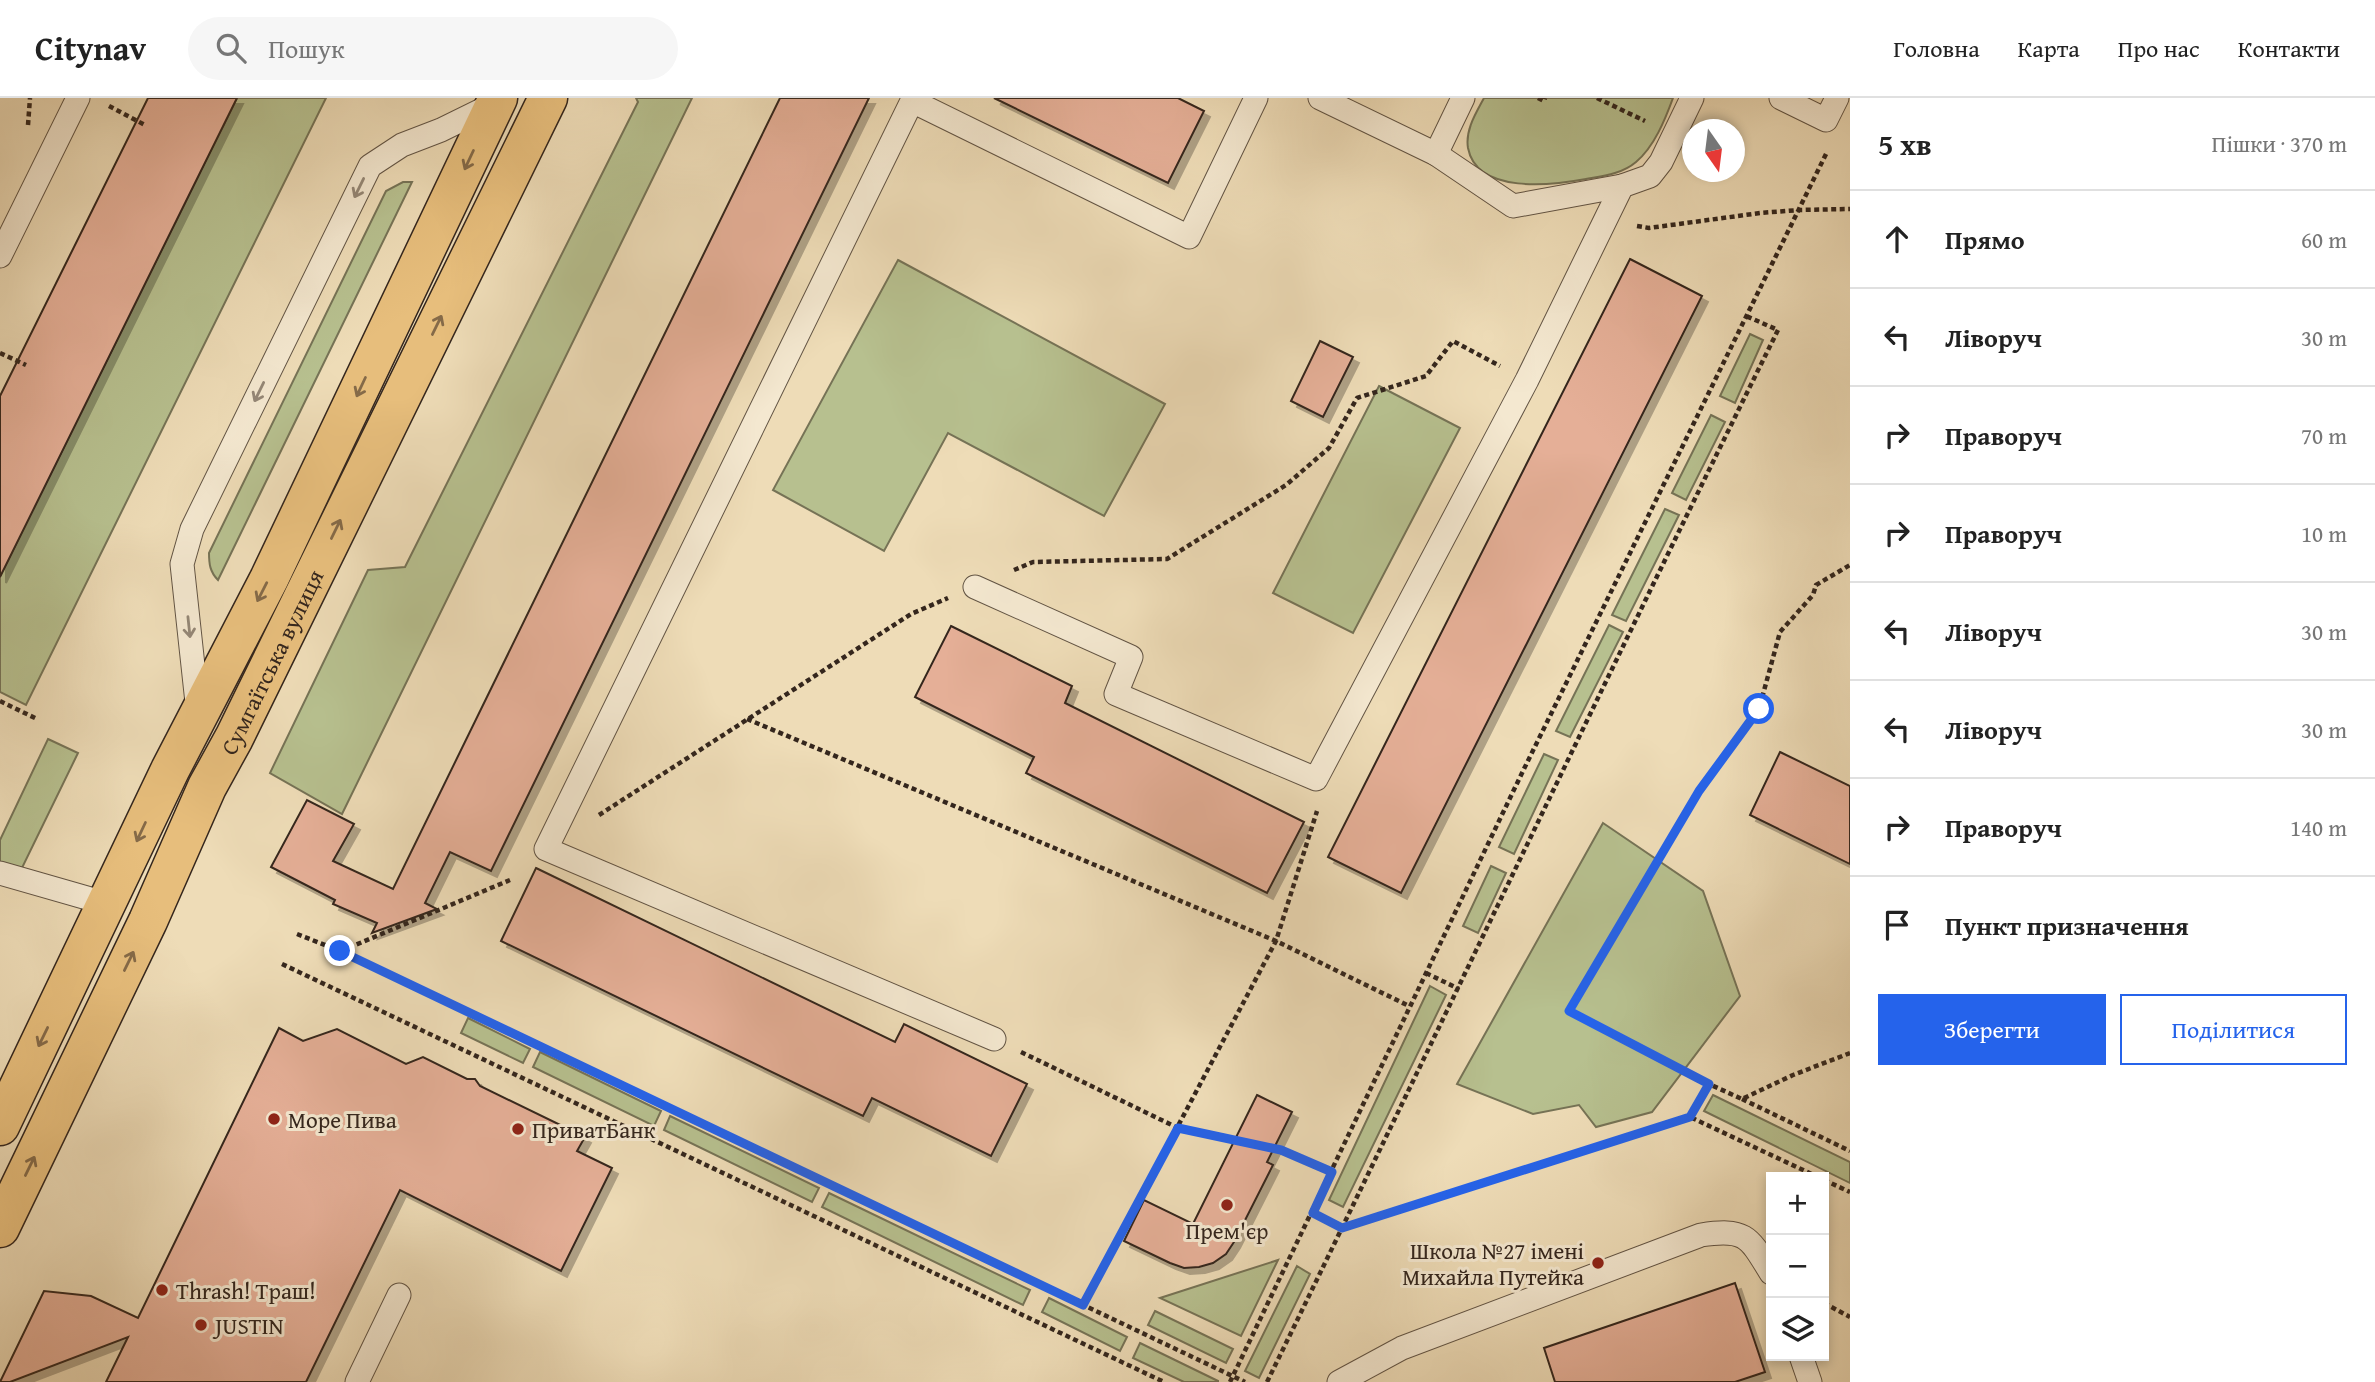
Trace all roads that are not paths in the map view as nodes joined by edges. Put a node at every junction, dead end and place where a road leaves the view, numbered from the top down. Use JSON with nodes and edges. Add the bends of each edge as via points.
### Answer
{"nodes":[{"id":1,"x":78,"y":98,"type":"edge"},
{"id":2,"x":548,"y":98,"type":"edge"},
{"id":3,"x":1256,"y":98,"type":"edge"},
{"id":4,"x":1320,"y":98,"type":"edge"},
{"id":5,"x":1463,"y":98,"type":"edge"},
{"id":6,"x":1692,"y":98,"type":"edge"},
{"id":7,"x":1781,"y":98,"type":"edge"},
{"id":8,"x":1837,"y":98,"type":"edge"},
{"id":9,"x":497,"y":100,"type":"edge"},
{"id":10,"x":1436,"y":154,"type":"junction"},
{"id":11,"x":1622,"y":186,"type":"junction"},
{"id":12,"x":0,"y":256,"type":"edge"},
{"id":13,"x":975,"y":587,"type":"road end"},
{"id":14,"x":198,"y":716,"type":"junction"},
{"id":15,"x":0,"y":873,"type":"edge"},
{"id":16,"x":108,"y":904,"type":"junction"},
{"id":17,"x":994,"y":1039,"type":"road end"},
{"id":18,"x":0,"y":1126,"type":"edge"},
{"id":19,"x":0,"y":1228,"type":"edge"},
{"id":20,"x":1766,"y":1265,"type":"edge"},
{"id":21,"x":399,"y":1295,"type":"dead end"},
{"id":22,"x":1803,"y":1361,"type":"edge"},
{"id":23,"x":357,"y":1382,"type":"edge"},
{"id":24,"x":1339,"y":1382,"type":"edge"},
{"id":25,"x":1810,"y":1382,"type":"edge"}],
"edges":[{"from":1,"to":12,"type":"lane"},
{"from":19,"to":2,"type":"main road","name":"Сумгаїтська вулиця","one_way":true,"via":[[148,921],[207,787]]},
{"from":3,"to":17,"type":"lane","via":[[1189,237],[912,102],[546,849]]},
{"from":4,"to":10,"type":"lane"},
{"from":5,"to":10,"type":"lane"},
{"from":6,"to":11,"type":"lane","via":[[1650,176]]},
{"from":7,"to":8,"type":"lane","via":[[1826,120]]},
{"from":9,"to":14,"type":"main road","name":"Сумгаїтська вулиця","one_way":true,"via":[[269,579]]},
{"from":9,"to":14,"type":"lane","one_way":true,"via":[[402,145],[370,166],[198,516],[182,564]]},
{"from":10,"to":11,"type":"lane","via":[[1513,206]]},
{"from":11,"to":13,"type":"lane","via":[[1527,380],[1316,779],[1116,694],[1131,657]]},
{"from":14,"to":16,"type":"main road","name":"Сумгаїтська вулиця","one_way":true},
{"from":15,"to":16,"type":"lane"},
{"from":16,"to":18,"type":"main road","name":"Сумгаїтська вулиця","one_way":true},
{"from":20,"to":24,"type":"lane","via":[[1751,1240],[1727,1231],[1701,1234],[1402,1348]]},
{"from":21,"to":23,"type":"lane"},
{"from":22,"to":25,"type":"lane"}]}
